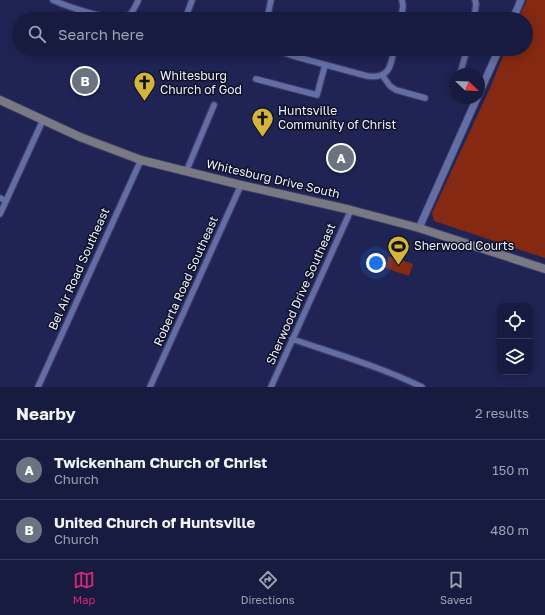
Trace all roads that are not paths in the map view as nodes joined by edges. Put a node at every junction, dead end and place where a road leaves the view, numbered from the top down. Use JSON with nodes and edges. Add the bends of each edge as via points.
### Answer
{"nodes":[{"id":1,"x":53,"y":0,"type":"edge"},
{"id":2,"x":192,"y":0,"type":"edge"},
{"id":3,"x":271,"y":0,"type":"edge"},
{"id":4,"x":402,"y":0,"type":"edge"},
{"id":5,"x":476,"y":0,"type":"edge"},
{"id":6,"x":521,"y":0,"type":"edge"},
{"id":7,"x":138,"y":1,"type":"edge"},
{"id":8,"x":84,"y":12,"type":"edge"},
{"id":9,"x":132,"y":12,"type":"edge"},
{"id":10,"x":188,"y":12,"type":"edge"},
{"id":11,"x":268,"y":12,"type":"edge"},
{"id":12,"x":402,"y":12,"type":"edge"},
{"id":13,"x":475,"y":12,"type":"edge"},
{"id":14,"x":516,"y":12,"type":"edge"},
{"id":15,"x":293,"y":56,"type":"edge"},
{"id":16,"x":393,"y":56,"type":"edge"},
{"id":17,"x":464,"y":56,"type":"edge"},
{"id":18,"x":493,"y":56,"type":"edge"},
{"id":19,"x":325,"y":65,"type":"junction"},
{"id":20,"x":461,"y":68,"type":"edge"},
{"id":21,"x":382,"y":75,"type":"junction"},
{"id":22,"x":485,"y":78,"type":"edge"},
{"id":23,"x":256,"y":79,"type":"dead end"},
{"id":24,"x":425,"y":98,"type":"dead end"},
{"id":25,"x":0,"y":100,"type":"edge"},
{"id":26,"x":474,"y":104,"type":"edge"},
{"id":27,"x":214,"y":105,"type":"dead end"},
{"id":28,"x":43,"y":120,"type":"junction"},
{"id":29,"x":141,"y":160,"type":"junction"},
{"id":30,"x":186,"y":172,"type":"junction"},
{"id":31,"x":241,"y":185,"type":"junction"},
{"id":32,"x":0,"y":198,"type":"edge"},
{"id":33,"x":6,"y":201,"type":"junction"},
{"id":34,"x":351,"y":210,"type":"junction"},
{"id":35,"x":0,"y":214,"type":"edge"},
{"id":36,"x":419,"y":228,"type":"junction"},
{"id":37,"x":545,"y":269,"type":"edge"},
{"id":38,"x":292,"y":339,"type":"junction"},
{"id":39,"x":38,"y":387,"type":"edge"},
{"id":40,"x":150,"y":387,"type":"edge"},
{"id":41,"x":271,"y":387,"type":"edge"},
{"id":42,"x":422,"y":387,"type":"edge"}],
"edges":[{"from":1,"to":8,"type":"street"},
{"from":2,"to":10,"type":"street"},
{"from":3,"to":11,"type":"street"},
{"from":4,"to":12,"type":"street"},
{"from":5,"to":13,"type":"street"},
{"from":6,"to":14,"type":"street"},
{"from":7,"to":9,"type":"street"},
{"from":15,"to":19,"type":"street"},
{"from":16,"to":21,"type":"street","via":[[391,65]]},
{"from":17,"to":20,"type":"street"},
{"from":18,"to":22,"type":"street"},
{"from":19,"to":21,"type":"street","via":[[367,76]]},
{"from":19,"to":23,"type":"street","via":[[317,95]]},
{"from":21,"to":24,"type":"street","via":[[396,90]]},
{"from":25,"to":28,"type":"main road","name":"Whitesburg Drive South"},
{"from":26,"to":36,"type":"street"},
{"from":27,"to":30,"type":"street"},
{"from":28,"to":29,"type":"main road","name":"Whitesburg Drive South"},
{"from":28,"to":33,"type":"street"},
{"from":29,"to":30,"type":"main road","name":"Whitesburg Drive South"},
{"from":29,"to":39,"type":"street","name":"Bel Air Road Southeast"},
{"from":30,"to":31,"type":"main road","name":"Whitesburg Drive South"},
{"from":31,"to":34,"type":"main road","name":"Whitesburg Drive South"},
{"from":31,"to":40,"type":"street","name":"Roberta Road Southeast"},
{"from":32,"to":33,"type":"street"},
{"from":33,"to":35,"type":"street"},
{"from":34,"to":36,"type":"main road","name":"Whitesburg Drive South"},
{"from":34,"to":38,"type":"street","name":"Sherwood Drive Southeast"},
{"from":36,"to":37,"type":"main road","name":"Whitesburg Drive South"},
{"from":38,"to":41,"type":"street","name":"Sherwood Drive Southeast"},
{"from":38,"to":42,"type":"street"}]}
